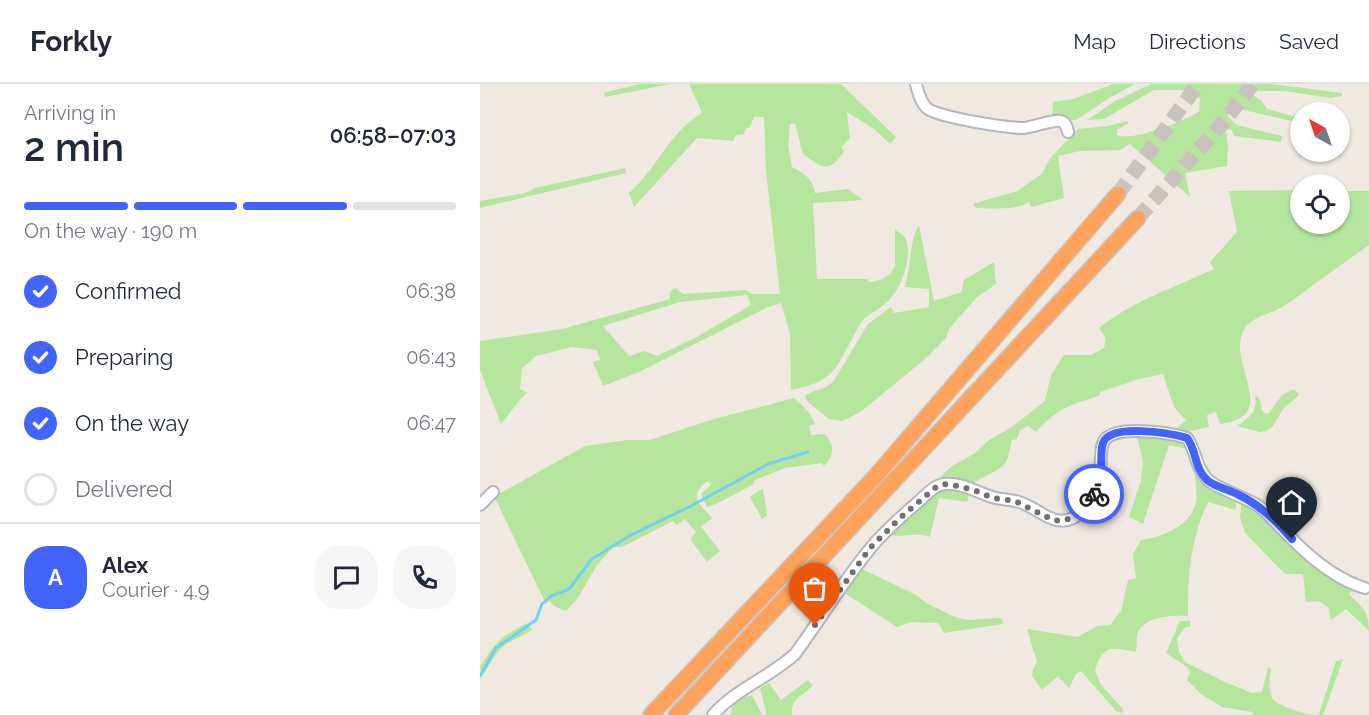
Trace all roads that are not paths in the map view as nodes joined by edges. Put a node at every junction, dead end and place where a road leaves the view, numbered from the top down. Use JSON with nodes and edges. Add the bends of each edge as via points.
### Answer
{"nodes":[{"id":1,"x":916,"y":84,"type":"edge"},
{"id":2,"x":1068,"y":132,"type":"dead end"},
{"id":3,"x":1118,"y":195,"type":"tunnel mouth"},
{"id":4,"x":1138,"y":218,"type":"tunnel mouth"},
{"id":5,"x":494,"y":492,"type":"dead end"},
{"id":6,"x":480,"y":505,"type":"edge"},
{"id":7,"x":1365,"y":588,"type":"dead end"},
{"id":8,"x":651,"y":715,"type":"edge"},
{"id":9,"x":676,"y":715,"type":"edge"},
{"id":10,"x":713,"y":715,"type":"edge"}],
"edges":[{"from":1,"to":2,"type":"street","via":[[923,104],[937,112],[1012,127],[1057,121],[1067,125]]},
{"from":3,"to":8,"type":"highway","via":[[874,478]]},
{"from":4,"to":9,"type":"highway"},
{"from":5,"to":6,"type":"street"},
{"from":7,"to":10,"type":"street","via":[[1326,568],[1259,507],[1208,481],[1198,468],[1187,438],[1146,431],[1113,433],[1104,440],[1101,471],[1093,496],[1074,517],[1062,521],[1015,501],[957,486],[936,487],[870,548],[795,654]]}]}
